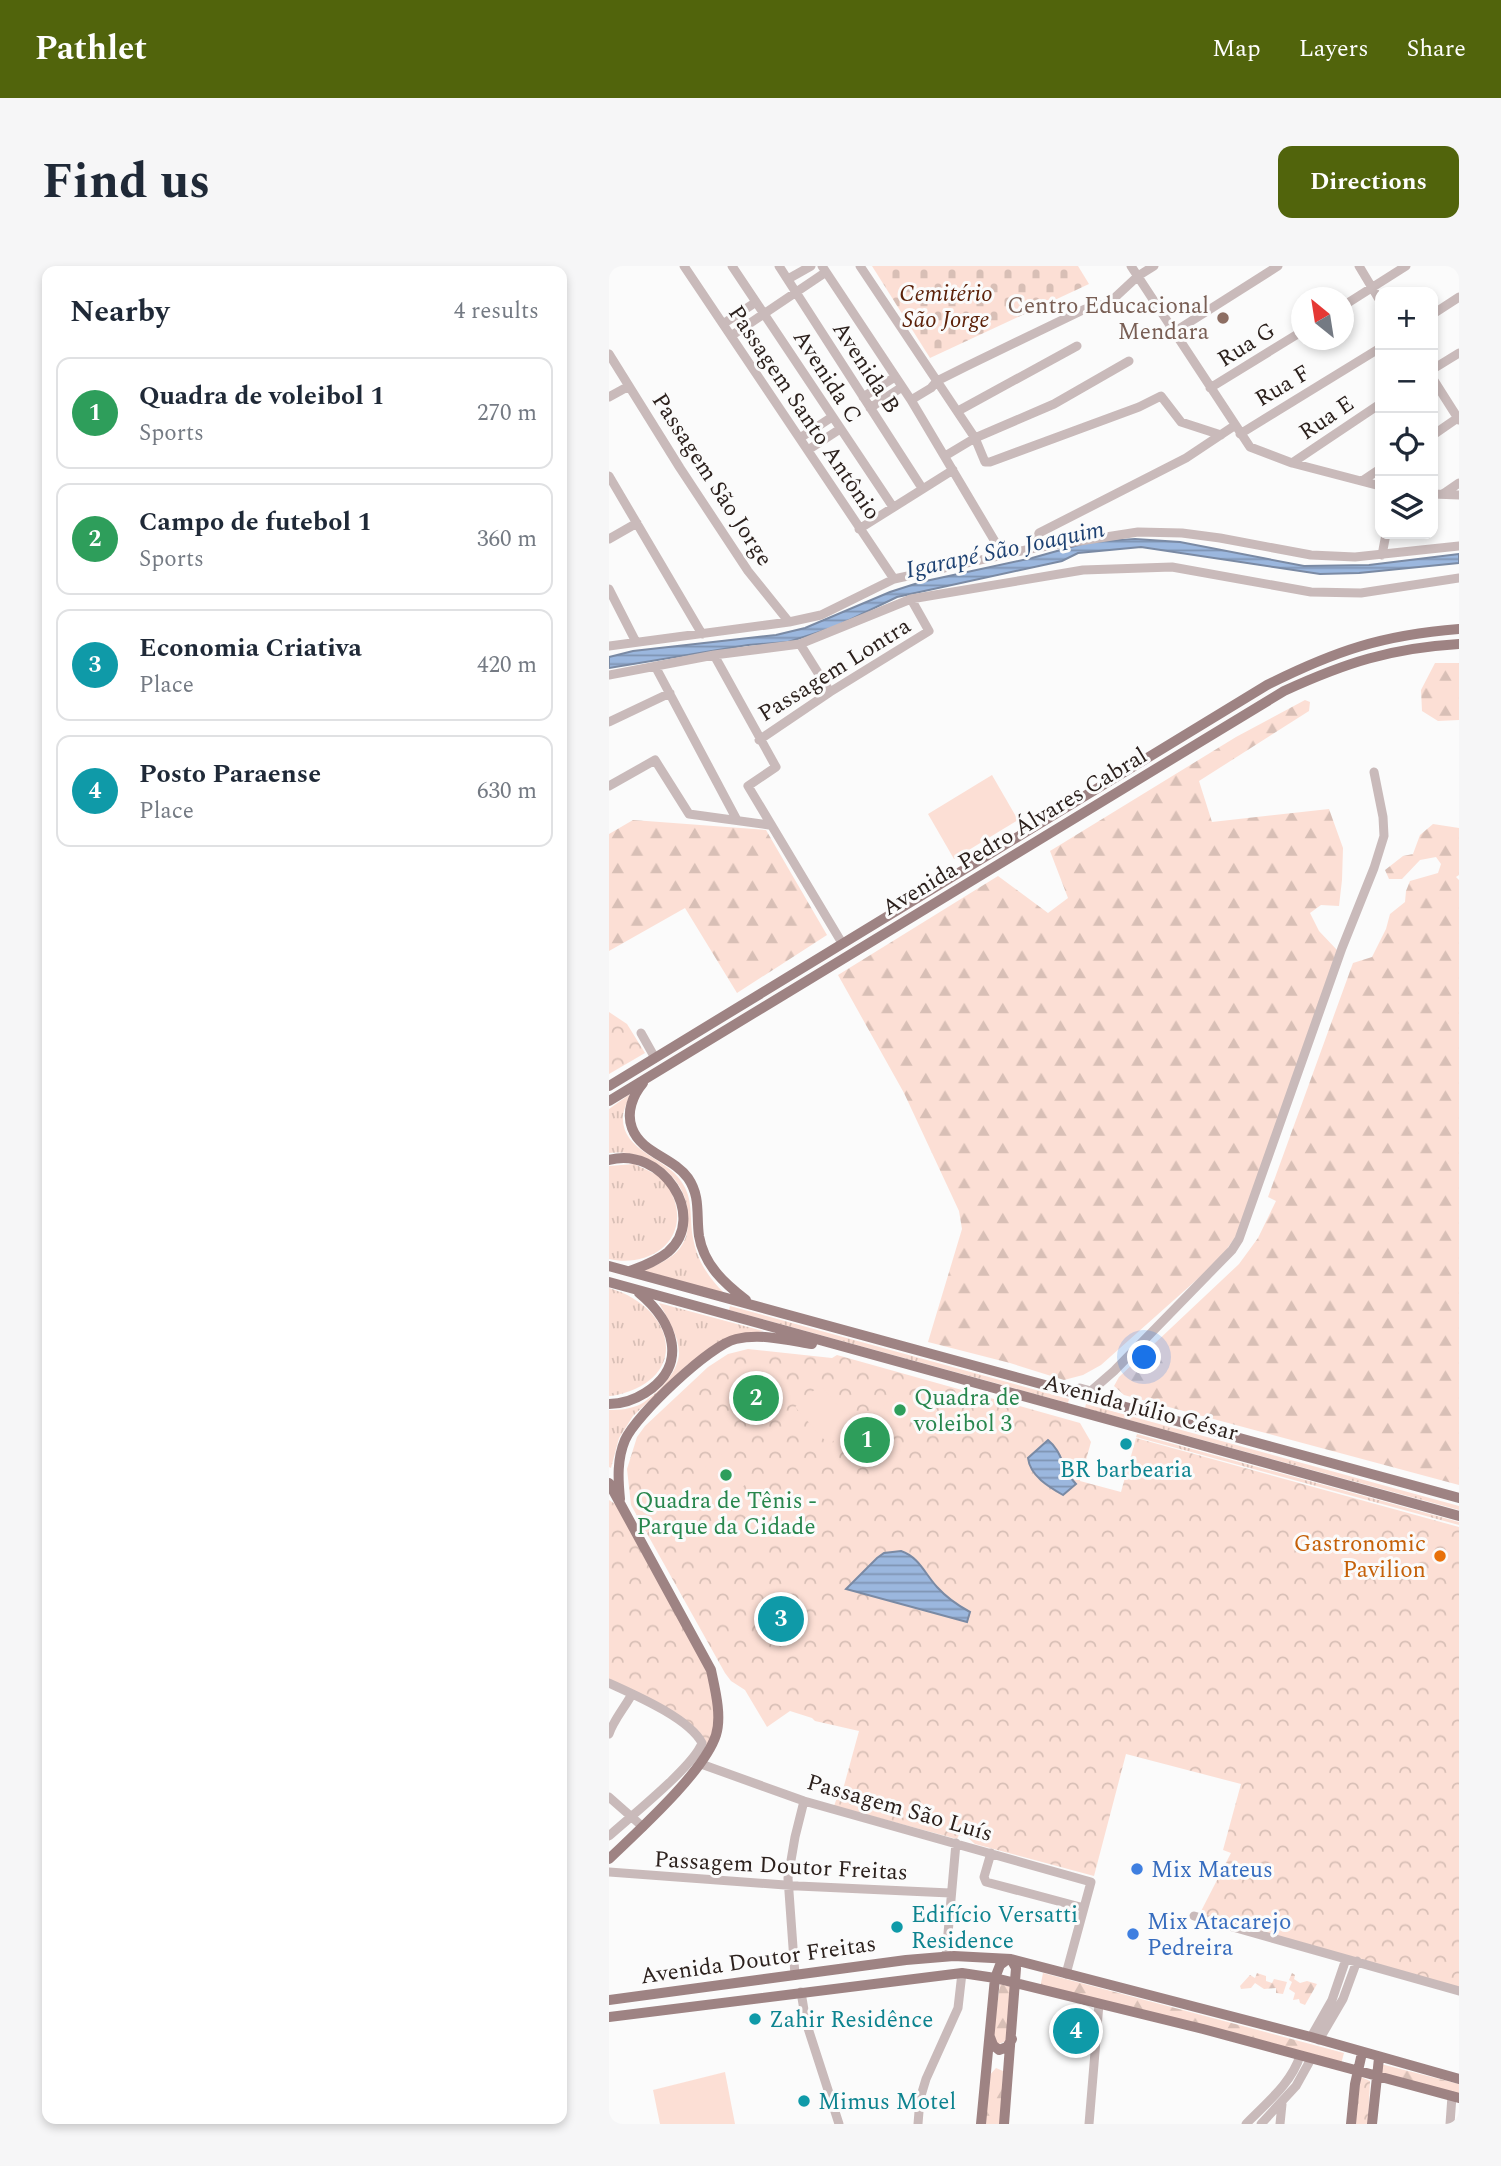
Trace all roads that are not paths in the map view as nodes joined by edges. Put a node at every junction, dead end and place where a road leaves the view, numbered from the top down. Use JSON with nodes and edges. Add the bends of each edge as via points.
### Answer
{"nodes":[{"id":1,"x":684,"y":266,"type":"edge"},
{"id":2,"x":732,"y":266,"type":"edge"},
{"id":3,"x":779,"y":266,"type":"edge"},
{"id":4,"x":811,"y":266,"type":"edge"},
{"id":5,"x":860,"y":266,"type":"edge"},
{"id":6,"x":1131,"y":266,"type":"edge"},
{"id":7,"x":1154,"y":266,"type":"edge"},
{"id":8,"x":1277,"y":266,"type":"edge"},
{"id":9,"x":1359,"y":266,"type":"edge"},
{"id":10,"x":1406,"y":266,"type":"edge"},
{"id":11,"x":824,"y":269,"type":"edge"},
{"id":12,"x":1138,"y":276,"type":"junction"},
{"id":13,"x":788,"y":279,"type":"junction"},
{"id":14,"x":1372,"y":288,"type":"junction"},
{"id":15,"x":795,"y":290,"type":"junction"},
{"id":16,"x":1375,"y":292,"type":"edge"},
{"id":17,"x":1459,"y":297,"type":"edge"},
{"id":18,"x":1354,"y":299,"type":"edge"},
{"id":19,"x":756,"y":302,"type":"junction"},
{"id":20,"x":1438,"y":311,"type":"edge"},
{"id":21,"x":764,"y":314,"type":"junction"},
{"id":22,"x":723,"y":324,"type":"junction"},
{"id":23,"x":1174,"y":332,"type":"junction"},
{"id":24,"x":731,"y":336,"type":"junction"},
{"id":25,"x":1291,"y":338,"type":"edge"},
{"id":26,"x":1077,"y":346,"type":"dead end"},
{"id":27,"x":1377,"y":350,"type":"edge"},
{"id":28,"x":1459,"y":353,"type":"edge"},
{"id":29,"x":609,"y":354,"type":"edge"},
{"id":30,"x":1129,"y":361,"type":"dead end"},
{"id":31,"x":1438,"y":366,"type":"edge"},
{"id":32,"x":895,"y":377,"type":"junction"},
{"id":33,"x":937,"y":381,"type":"junction"},
{"id":34,"x":629,"y":386,"type":"junction"},
{"id":35,"x":902,"y":387,"type":"junction"},
{"id":36,"x":1438,"y":387,"type":"edge"},
{"id":37,"x":1210,"y":388,"type":"junction"},
{"id":38,"x":609,"y":397,"type":"edge"},
{"id":39,"x":863,"y":397,"type":"junction"},
{"id":40,"x":911,"y":400,"type":"junction"},
{"id":41,"x":1375,"y":407,"type":"edge"},
{"id":42,"x":870,"y":408,"type":"junction"},
{"id":43,"x":958,"y":411,"type":"junction"},
{"id":44,"x":832,"y":417,"type":"junction"},
{"id":45,"x":1459,"y":419,"type":"edge"},
{"id":46,"x":840,"y":429,"type":"junction"},
{"id":47,"x":1237,"y":430,"type":"junction"},
{"id":48,"x":1438,"y":432,"type":"edge"},
{"id":49,"x":1221,"y":435,"type":"junction"},
{"id":50,"x":800,"y":438,"type":"junction"},
{"id":51,"x":975,"y":438,"type":"junction"},
{"id":52,"x":808,"y":450,"type":"junction"},
{"id":53,"x":945,"y":456,"type":"junction"},
{"id":54,"x":1292,"y":463,"type":"junction"},
{"id":55,"x":953,"y":470,"type":"junction"},
{"id":56,"x":1375,"y":472,"type":"edge"},
{"id":57,"x":609,"y":476,"type":"edge"},
{"id":58,"x":1362,"y":481,"type":"junction"},
{"id":59,"x":1459,"y":483,"type":"edge"},
{"id":60,"x":1375,"y":485,"type":"edge"},
{"id":61,"x":922,"y":488,"type":"junction"},
{"id":62,"x":1438,"y":494,"type":"edge"},
{"id":63,"x":1438,"y":494,"type":"edge"},
{"id":64,"x":1459,"y":495,"type":"edge"},
{"id":65,"x":893,"y":508,"type":"junction"},
{"id":66,"x":637,"y":523,"type":"junction"},
{"id":67,"x":859,"y":529,"type":"junction"},
{"id":68,"x":609,"y":539,"type":"edge"},
{"id":69,"x":1385,"y":539,"type":"edge"},
{"id":70,"x":1459,"y":546,"type":"edge"},
{"id":71,"x":1035,"y":548,"type":"junction"},
{"id":72,"x":1003,"y":555,"type":"junction"},
{"id":73,"x":1382,"y":555,"type":"junction"},
{"id":74,"x":1459,"y":578,"type":"edge"},
{"id":75,"x":894,"y":579,"type":"junction"},
{"id":76,"x":609,"y":589,"type":"edge"},
{"id":77,"x":911,"y":599,"type":"junction"},
{"id":78,"x":789,"y":622,"type":"junction"},
{"id":79,"x":1459,"y":629,"type":"edge"},
{"id":80,"x":702,"y":634,"type":"junction"},
{"id":81,"x":636,"y":642,"type":"junction"},
{"id":82,"x":1459,"y":644,"type":"edge"},
{"id":83,"x":800,"y":645,"type":"junction"},
{"id":84,"x":609,"y":646,"type":"edge"},
{"id":85,"x":714,"y":655,"type":"junction"},
{"id":86,"x":655,"y":666,"type":"junction"},
{"id":87,"x":609,"y":676,"type":"edge"},
{"id":88,"x":830,"y":692,"type":"junction"},
{"id":89,"x":670,"y":693,"type":"junction"},
{"id":90,"x":609,"y":722,"type":"edge"},
{"id":91,"x":759,"y":740,"type":"junction"},
{"id":92,"x":1374,"y":772,"type":"dead end"},
{"id":93,"x":609,"y":786,"type":"edge"},
{"id":94,"x":737,"y":820,"type":"junction"},
{"id":95,"x":769,"y":825,"type":"junction"},
{"id":96,"x":842,"y":943,"type":"junction"},
{"id":97,"x":641,"y":1033,"type":"dead end"},
{"id":98,"x":655,"y":1058,"type":"junction"},
{"id":99,"x":648,"y":1077,"type":"junction"},
{"id":100,"x":609,"y":1085,"type":"edge"},
{"id":101,"x":609,"y":1101,"type":"edge"},
{"id":102,"x":609,"y":1160,"type":"edge"},
{"id":103,"x":609,"y":1266,"type":"edge"},
{"id":104,"x":628,"y":1271,"type":"junction"},
{"id":105,"x":609,"y":1282,"type":"edge"},
{"id":106,"x":635,"y":1289,"type":"junction"},
{"id":107,"x":751,"y":1303,"type":"junction"},
{"id":108,"x":854,"y":1349,"type":"junction"},
{"id":109,"x":1076,"y":1392,"type":"junction"},
{"id":110,"x":609,"y":1404,"type":"edge"},
{"id":111,"x":609,"y":1483,"type":"edge"},
{"id":112,"x":615,"y":1497,"type":"edge"},
{"id":113,"x":1459,"y":1498,"type":"edge"},
{"id":114,"x":1459,"y":1516,"type":"edge"},
{"id":115,"x":609,"y":1683,"type":"edge"},
{"id":116,"x":632,"y":1694,"type":"junction"},
{"id":117,"x":609,"y":1734,"type":"edge"},
{"id":118,"x":701,"y":1764,"type":"junction"},
{"id":119,"x":609,"y":1797,"type":"edge"},
{"id":120,"x":804,"y":1801,"type":"junction"},
{"id":121,"x":631,"y":1816,"type":"junction"},
{"id":122,"x":643,"y":1827,"type":"junction"},
{"id":123,"x":609,"y":1836,"type":"edge"},
{"id":124,"x":957,"y":1843,"type":"junction"},
{"id":125,"x":991,"y":1853,"type":"junction"},
{"id":126,"x":609,"y":1859,"type":"edge"},
{"id":127,"x":609,"y":1872,"type":"edge"},
{"id":128,"x":789,"y":1886,"type":"junction"},
{"id":129,"x":950,"y":1893,"type":"junction"},
{"id":130,"x":1084,"y":1908,"type":"junction"},
{"id":131,"x":1194,"y":1916,"type":"dead end"},
{"id":132,"x":946,"y":1956,"type":"junction"},
{"id":133,"x":1009,"y":1959,"type":"junction"},
{"id":134,"x":1352,"y":1960,"type":"junction"},
{"id":135,"x":1041,"y":1967,"type":"junction"},
{"id":136,"x":962,"y":1973,"type":"junction"},
{"id":137,"x":1066,"y":1974,"type":"junction"},
{"id":138,"x":795,"y":1975,"type":"junction"},
{"id":139,"x":995,"y":1978,"type":"junction"},
{"id":140,"x":1015,"y":1984,"type":"junction"},
{"id":141,"x":1038,"y":1990,"type":"junction"},
{"id":142,"x":1459,"y":1991,"type":"edge"},
{"id":143,"x":801,"y":1992,"type":"junction"},
{"id":144,"x":612,"y":2000,"type":"edge"},
{"id":145,"x":1099,"y":2004,"type":"junction"},
{"id":146,"x":612,"y":2017,"type":"edge"},
{"id":147,"x":990,"y":2037,"type":"junction"},
{"id":148,"x":1315,"y":2038,"type":"junction"},
{"id":149,"x":1012,"y":2039,"type":"junction"},
{"id":150,"x":1362,"y":2053,"type":"junction"},
{"id":151,"x":1300,"y":2056,"type":"junction"},
{"id":152,"x":1379,"y":2058,"type":"junction"},
{"id":153,"x":1311,"y":2059,"type":"junction"},
{"id":154,"x":1357,"y":2071,"type":"junction"},
{"id":155,"x":1376,"y":2076,"type":"junction"},
{"id":156,"x":985,"y":2077,"type":"junction"},
{"id":157,"x":1459,"y":2078,"type":"edge"},
{"id":158,"x":1008,"y":2079,"type":"junction"},
{"id":159,"x":1456,"y":2097,"type":"edge"},
{"id":160,"x":1282,"y":2104,"type":"junction"},
{"id":161,"x":839,"y":2124,"type":"edge"},
{"id":162,"x":918,"y":2124,"type":"edge"},
{"id":163,"x":981,"y":2124,"type":"edge"},
{"id":164,"x":1004,"y":2124,"type":"edge"},
{"id":165,"x":1089,"y":2124,"type":"edge"},
{"id":166,"x":1246,"y":2124,"type":"edge"},
{"id":167,"x":1261,"y":2124,"type":"edge"},
{"id":168,"x":1280,"y":2124,"type":"edge"},
{"id":169,"x":1351,"y":2124,"type":"edge"},
{"id":170,"x":1372,"y":2124,"type":"edge"},
{"id":171,"x":1450,"y":2124,"type":"edge"}],
"edges":[{"from":1,"to":22,"type":"street","name":"Passagem Santo Antônio"},
{"from":2,"to":19,"type":"street","name":"Avenida C"},
{"from":3,"to":13,"type":"street","name":"Avenida B"},
{"from":4,"to":13,"type":"street"},
{"from":5,"to":33,"type":"street"},
{"from":6,"to":12,"type":"street"},
{"from":7,"to":12,"type":"street"},
{"from":8,"to":23,"type":"street"},
{"from":9,"to":14,"type":"street"},
{"from":10,"to":14,"type":"street"},
{"from":11,"to":15,"type":"street"},
{"from":11,"to":32,"type":"street"},
{"from":12,"to":23,"type":"street"},
{"from":12,"to":33,"type":"street","via":[[1109,303],[1085,309]]},
{"from":13,"to":15,"type":"street","name":"Avenida B"},
{"from":14,"to":16,"type":"street"},
{"from":14,"to":18,"type":"street"},
{"from":15,"to":21,"type":"street"},
{"from":15,"to":39,"type":"street","name":"Avenida B"},
{"from":17,"to":20,"type":"street"},
{"from":19,"to":21,"type":"street","name":"Avenida C"},
{"from":19,"to":22,"type":"street"},
{"from":21,"to":24,"type":"street"},
{"from":21,"to":44,"type":"street","name":"Avenida C"},
{"from":22,"to":24,"type":"street","name":"Passagem Santo Antônio"},
{"from":23,"to":37,"type":"street"},
{"from":24,"to":50,"type":"street","name":"Passagem Santo Antônio"},
{"from":25,"to":37,"type":"street","name":"Rua G"},
{"from":26,"to":43,"type":"street"},
{"from":27,"to":47,"type":"street","name":"Rua F"},
{"from":28,"to":31,"type":"street"},
{"from":29,"to":34,"type":"street","name":"Passagem São Jorge"},
{"from":30,"to":51,"type":"street","via":[[1054,404]]},
{"from":32,"to":35,"type":"street"},
{"from":32,"to":39,"type":"street"},
{"from":33,"to":40,"type":"street"},
{"from":33,"to":43,"type":"street"},
{"from":34,"to":38,"type":"street"},
{"from":34,"to":78,"type":"street","name":"Passagem São Jorge","via":[[748,572]]},
{"from":35,"to":40,"type":"street"},
{"from":35,"to":42,"type":"street"},
{"from":36,"to":45,"type":"street"},
{"from":37,"to":47,"type":"street"},
{"from":39,"to":42,"type":"street","name":"Avenida B"},
{"from":40,"to":53,"type":"street"},
{"from":41,"to":54,"type":"street","name":"Rua E"},
{"from":42,"to":61,"type":"street","name":"Avenida B"},
{"from":43,"to":51,"type":"street"},
{"from":44,"to":46,"type":"street","name":"Avenida C"},
{"from":44,"to":50,"type":"street"},
{"from":45,"to":48,"type":"street"},
{"from":46,"to":52,"type":"street"},
{"from":46,"to":65,"type":"street","name":"Avenida C"},
{"from":47,"to":49,"type":"street","name":"Rua F"},
{"from":47,"to":54,"type":"street","via":[[1250,447]]},
{"from":49,"to":51,"type":"street","via":[[1181,422],[1161,396],[990,462],[985,462]]},
{"from":49,"to":71,"type":"street","name":"Rua F","via":[[1186,458],[1039,533]]},
{"from":50,"to":52,"type":"street","name":"Passagem Santo Antônio"},
{"from":51,"to":53,"type":"street"},
{"from":52,"to":67,"type":"street","name":"Passagem Santo Antônio"},
{"from":53,"to":55,"type":"street"},
{"from":54,"to":58,"type":"street"},
{"from":55,"to":61,"type":"street"},
{"from":55,"to":72,"type":"street"},
{"from":56,"to":58,"type":"street"},
{"from":57,"to":66,"type":"street"},
{"from":58,"to":60,"type":"street"},
{"from":59,"to":62,"type":"street"},
{"from":61,"to":65,"type":"street"},
{"from":63,"to":64,"type":"street"},
{"from":65,"to":67,"type":"street"},
{"from":66,"to":68,"type":"street"},
{"from":66,"to":80,"type":"street"},
{"from":67,"to":75,"type":"street","name":"Passagem Santo Antônio"},
{"from":69,"to":73,"type":"street"},
{"from":70,"to":73,"type":"street"},
{"from":71,"to":72,"type":"street"},
{"from":71,"to":73,"type":"street","via":[[1138,532],[1220,538],[1311,555]]},
{"from":72,"to":75,"type":"street"},
{"from":74,"to":77,"type":"street","via":[[1348,593],[1311,592],[1172,567],[1083,570]]},
{"from":75,"to":78,"type":"street","via":[[821,615]]},
{"from":76,"to":81,"type":"street"},
{"from":77,"to":83,"type":"street"},
{"from":77,"to":88,"type":"street","name":"Passagem Lontra","via":[[929,631]]},
{"from":78,"to":80,"type":"street"},
{"from":79,"to":96,"type":"main road","name":"Avenida Pedro Álvares Cabral","via":[[1347,649],[1267,685]]},
{"from":80,"to":81,"type":"street"},
{"from":81,"to":84,"type":"street"},
{"from":82,"to":99,"type":"main road","name":"Avenida Pedro Álvares Cabral","via":[[1421,646],[1360,659],[1284,691]]},
{"from":83,"to":85,"type":"street"},
{"from":83,"to":88,"type":"street"},
{"from":85,"to":86,"type":"street"},
{"from":85,"to":91,"type":"street"},
{"from":86,"to":87,"type":"street"},
{"from":86,"to":89,"type":"street"},
{"from":88,"to":91,"type":"street","name":"Passagem Lontra"},
{"from":89,"to":90,"type":"street"},
{"from":89,"to":94,"type":"street"},
{"from":91,"to":95,"type":"street","via":[[776,767],[748,786]]},
{"from":92,"to":109,"type":"street","via":[[1384,836],[1239,1239],[1114,1371],[1091,1391],[1080,1388]]},
{"from":93,"to":94,"type":"street","via":[[655,760],[689,814]]},
{"from":94,"to":95,"type":"street"},
{"from":95,"to":96,"type":"street"},
{"from":96,"to":98,"type":"main road","name":"Avenida Pedro Álvares Cabral"},
{"from":97,"to":98,"type":"street"},
{"from":98,"to":100,"type":"main road","name":"Avenida Pedro Álvares Cabral"},
{"from":99,"to":101,"type":"main road","name":"Avenida Pedro Álvares Cabral"},
{"from":99,"to":107,"type":"main road","via":[[630,1111],[634,1133],[686,1175],[697,1196],[699,1236],[711,1267]]},
{"from":102,"to":104,"type":"main road","via":[[631,1158],[660,1171],[671,1181],[684,1216],[669,1251]]},
{"from":103,"to":104,"type":"main road","name":"Avenida Júlio César"},
{"from":104,"to":107,"type":"main road","name":"Avenida Júlio César"},
{"from":105,"to":106,"type":"main road","name":"Avenida Júlio César"},
{"from":106,"to":108,"type":"main road","name":"Avenida Júlio César"},
{"from":106,"to":110,"type":"main road","via":[[655,1306],[670,1333],[669,1369],[638,1398]]},
{"from":107,"to":109,"type":"main road","name":"Avenida Júlio César"},
{"from":108,"to":112,"type":"main road","via":[[766,1337],[722,1345],[644,1412],[631,1429],[624,1442]]},
{"from":108,"to":114,"type":"main road","name":"Avenida Júlio César"},
{"from":109,"to":113,"type":"main road","name":"Avenida Júlio César"},
{"from":111,"to":112,"type":"main road"},
{"from":112,"to":118,"type":"main road","via":[[711,1670],[717,1730]]},
{"from":115,"to":116,"type":"street"},
{"from":116,"to":117,"type":"street"},
{"from":116,"to":121,"type":"street","via":[[663,1709],[702,1743],[680,1772]]},
{"from":118,"to":120,"type":"street","name":"Passagem São Luís"},
{"from":118,"to":122,"type":"main road"},
{"from":119,"to":121,"type":"street"},
{"from":120,"to":124,"type":"street","name":"Passagem São Luís"},
{"from":120,"to":128,"type":"street"},
{"from":121,"to":122,"type":"street"},
{"from":121,"to":123,"type":"street"},
{"from":122,"to":126,"type":"main road"},
{"from":124,"to":125,"type":"street","name":"Passagem São Luís"},
{"from":124,"to":129,"type":"street"},
{"from":125,"to":130,"type":"street","name":"Passagem São Luís","via":[[1091,1882]]},
{"from":125,"to":130,"type":"street","via":[[985,1881]]},
{"from":127,"to":128,"type":"street","name":"Passagem Doutor Freitas"},
{"from":128,"to":129,"type":"street","name":"Passagem Doutor Freitas"},
{"from":128,"to":138,"type":"street"},
{"from":129,"to":132,"type":"street"},
{"from":130,"to":137,"type":"street"},
{"from":131,"to":134,"type":"street"},
{"from":132,"to":133,"type":"main road","name":"Avenida Doutor Freitas"},
{"from":132,"to":138,"type":"main road","name":"Avenida Doutor Freitas"},
{"from":133,"to":135,"type":"main road","name":"Avenida Doutor Freitas"},
{"from":133,"to":139,"type":"main road","via":[[1000,1965]]},
{"from":133,"to":140,"type":"main road","via":[[1016,1968]]},
{"from":134,"to":142,"type":"street"},
{"from":134,"to":148,"type":"street","via":[[1343,1999]]},
{"from":135,"to":137,"type":"main road","name":"Avenida Doutor Freitas"},
{"from":135,"to":141,"type":"main road"},
{"from":136,"to":139,"type":"main road","name":"Avenida Doutor Freitas"},
{"from":136,"to":143,"type":"main road","name":"Avenida Doutor Freitas"},
{"from":136,"to":162,"type":"street","via":[[958,2008],[926,2079]]},
{"from":137,"to":148,"type":"main road","name":"Avenida Doutor Freitas"},
{"from":138,"to":144,"type":"main road","name":"Avenida Doutor Freitas"},
{"from":139,"to":140,"type":"main road","name":"Avenida Doutor Freitas"},
{"from":139,"to":147,"type":"main road"},
{"from":140,"to":141,"type":"main road","name":"Avenida Doutor Freitas"},
{"from":140,"to":149,"type":"main road"},
{"from":141,"to":145,"type":"main road","name":"Avenida Doutor Freitas"},
{"from":143,"to":146,"type":"main road","name":"Avenida Doutor Freitas"},
{"from":143,"to":161,"type":"street"},
{"from":144,"to":146,"type":"main road"},
{"from":145,"to":151,"type":"main road","name":"Avenida Doutor Freitas"},
{"from":145,"to":165,"type":"street"},
{"from":147,"to":149,"type":"main road","via":[[999,2050]]},
{"from":147,"to":156,"type":"main road"},
{"from":148,"to":150,"type":"main road","name":"Avenida Doutor Freitas"},
{"from":149,"to":158,"type":"main road"},
{"from":150,"to":152,"type":"main road","name":"Avenida Doutor Freitas"},
{"from":150,"to":154,"type":"main road"},
{"from":151,"to":153,"type":"main road","name":"Avenida Doutor Freitas"},
{"from":151,"to":166,"type":"street","via":[[1286,2082]]},
{"from":152,"to":155,"type":"main road"},
{"from":152,"to":157,"type":"main road","name":"Avenida Doutor Freitas"},
{"from":153,"to":154,"type":"main road","name":"Avenida Doutor Freitas"},
{"from":153,"to":160,"type":"street"},
{"from":154,"to":155,"type":"main road","name":"Avenida Doutor Freitas"},
{"from":154,"to":169,"type":"main road"},
{"from":155,"to":159,"type":"main road","name":"Avenida Doutor Freitas"},
{"from":155,"to":170,"type":"main road"},
{"from":156,"to":158,"type":"main road","via":[[998,2065]]},
{"from":156,"to":163,"type":"main road"},
{"from":158,"to":164,"type":"main road"},
{"from":159,"to":171,"type":"street"},
{"from":160,"to":167,"type":"street"},
{"from":160,"to":168,"type":"street"}]}
